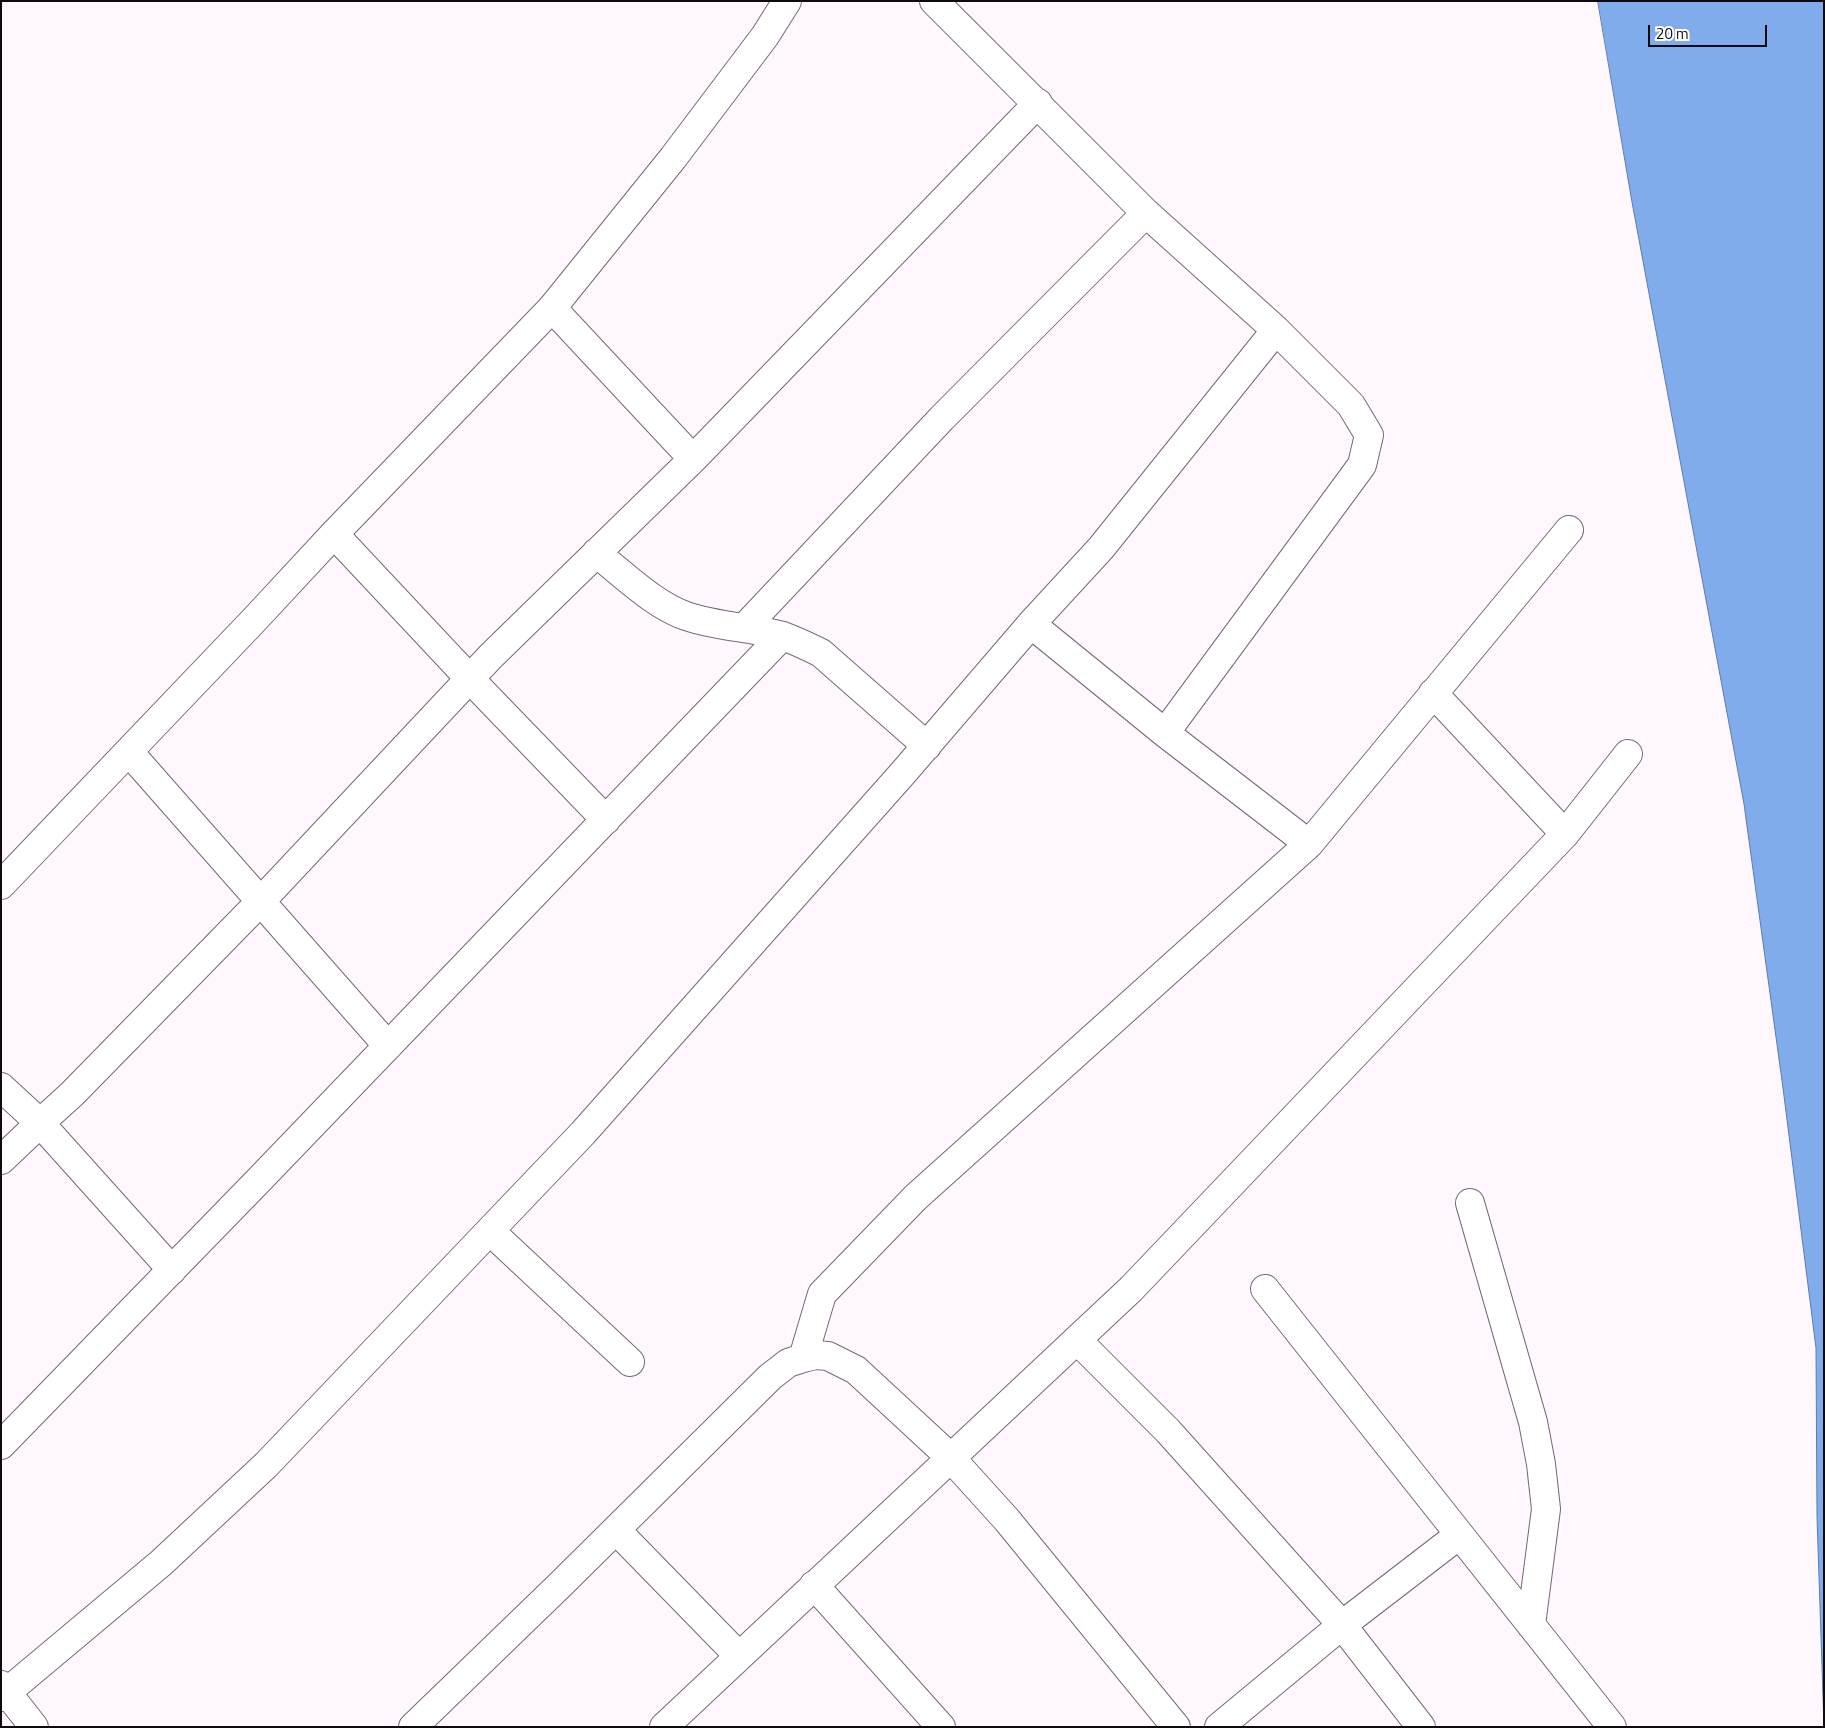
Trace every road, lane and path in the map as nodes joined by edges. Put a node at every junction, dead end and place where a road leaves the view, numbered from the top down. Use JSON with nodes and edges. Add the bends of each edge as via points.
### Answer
{"nodes":[{"id":1,"x":787,"y":1,"type":"edge"},
{"id":2,"x":934,"y":1,"type":"edge"},
{"id":3,"x":1038,"y":103,"type":"junction"},
{"id":4,"x":1146,"y":213,"type":"junction"},
{"id":5,"x":552,"y":308,"type":"junction"},
{"id":6,"x":1276,"y":330,"type":"junction"},
{"id":7,"x":693,"y":458,"type":"junction"},
{"id":8,"x":1569,"y":530,"type":"dead end"},
{"id":9,"x":334,"y":534,"type":"junction"},
{"id":10,"x":596,"y":553,"type":"junction"},
{"id":11,"x":1031,"y":624,"type":"junction"},
{"id":12,"x":744,"y":628,"type":"junction"},
{"id":13,"x":782,"y":636,"type":"junction"},
{"id":14,"x":469,"y":678,"type":"junction"},
{"id":15,"x":1433,"y":693,"type":"junction"},
{"id":16,"x":1165,"y":733,"type":"junction"},
{"id":17,"x":927,"y":746,"type":"junction"},
{"id":18,"x":129,"y":752,"type":"junction"},
{"id":19,"x":1628,"y":754,"type":"dead end"},
{"id":20,"x":606,"y":820,"type":"junction"},
{"id":21,"x":1565,"y":834,"type":"junction"},
{"id":22,"x":1309,"y":844,"type":"junction"},
{"id":23,"x":1,"y":885,"type":"edge"},
{"id":24,"x":260,"y":902,"type":"junction"},
{"id":25,"x":388,"y":1046,"type":"junction"},
{"id":26,"x":1,"y":1087,"type":"edge"},
{"id":27,"x":40,"y":1123,"type":"junction"},
{"id":28,"x":1,"y":1160,"type":"edge"},
{"id":29,"x":1470,"y":1203,"type":"dead end"},
{"id":30,"x":490,"y":1231,"type":"junction"},
{"id":31,"x":172,"y":1270,"type":"junction"},
{"id":32,"x":1265,"y":1289,"type":"dead end"},
{"id":33,"x":1077,"y":1340,"type":"junction"},
{"id":34,"x":804,"y":1358,"type":"junction"},
{"id":35,"x":630,"y":1362,"type":"dead end"},
{"id":36,"x":1,"y":1445,"type":"edge"},
{"id":37,"x":950,"y":1457,"type":"junction"},
{"id":38,"x":616,"y":1530,"type":"junction"},
{"id":39,"x":1459,"y":1535,"type":"junction"},
{"id":40,"x":814,"y":1585,"type":"junction"},
{"id":41,"x":1342,"y":1625,"type":"junction"},
{"id":42,"x":1531,"y":1625,"type":"junction"},
{"id":43,"x":739,"y":1656,"type":"junction"},
{"id":44,"x":3,"y":1691,"type":"edge"},
{"id":45,"x":34,"y":1727,"type":"edge"},
{"id":46,"x":413,"y":1727,"type":"edge"},
{"id":47,"x":664,"y":1727,"type":"edge"},
{"id":48,"x":941,"y":1727,"type":"edge"},
{"id":49,"x":1176,"y":1727,"type":"edge"},
{"id":50,"x":1219,"y":1727,"type":"edge"},
{"id":51,"x":1420,"y":1727,"type":"edge"},
{"id":52,"x":1612,"y":1727,"type":"edge"}],
"edges":[{"from":1,"to":5,"type":"street","via":[[765,36],[673,158]]},
{"from":2,"to":3,"type":"street"},
{"from":3,"to":4,"type":"street"},
{"from":3,"to":7,"type":"street"},
{"from":4,"to":6,"type":"street"},
{"from":4,"to":12,"type":"street","via":[[942,418]]},
{"from":5,"to":7,"type":"street"},
{"from":5,"to":9,"type":"street"},
{"from":6,"to":11,"type":"street","via":[[1101,548]]},
{"from":6,"to":16,"type":"street","via":[[1351,405],[1369,435],[1362,465]]},
{"from":7,"to":10,"type":"street"},
{"from":8,"to":15,"type":"street"},
{"from":9,"to":14,"type":"street"},
{"from":9,"to":18,"type":"street"},
{"from":10,"to":12,"type":"street","via":[[662,605],[715,625]]},
{"from":10,"to":14,"type":"street"},
{"from":11,"to":16,"type":"street"},
{"from":11,"to":17,"type":"street"},
{"from":12,"to":13,"type":"street"},
{"from":13,"to":17,"type":"street","via":[[821,653]]},
{"from":13,"to":20,"type":"street"},
{"from":14,"to":20,"type":"street"},
{"from":14,"to":24,"type":"street"},
{"from":15,"to":21,"type":"street"},
{"from":15,"to":22,"type":"street"},
{"from":16,"to":22,"type":"street"},
{"from":17,"to":30,"type":"street","via":[[584,1133]]},
{"from":18,"to":23,"type":"street"},
{"from":18,"to":24,"type":"street"},
{"from":19,"to":21,"type":"street"},
{"from":20,"to":25,"type":"street"},
{"from":21,"to":33,"type":"street","via":[[1131,1289]]},
{"from":22,"to":34,"type":"street","via":[[916,1197],[822,1294]]},
{"from":24,"to":25,"type":"street"},
{"from":24,"to":27,"type":"street"},
{"from":25,"to":31,"type":"street"},
{"from":26,"to":27,"type":"street"},
{"from":27,"to":28,"type":"street"},
{"from":27,"to":31,"type":"street"},
{"from":29,"to":42,"type":"street","via":[[1533,1422],[1541,1464],[1546,1509]]},
{"from":30,"to":35,"type":"street"},
{"from":30,"to":44,"type":"street","via":[[266,1465],[161,1563]]},
{"from":31,"to":36,"type":"street"},
{"from":32,"to":39,"type":"street"},
{"from":33,"to":37,"type":"street"},
{"from":33,"to":41,"type":"street","via":[[1168,1431]]},
{"from":34,"to":37,"type":"street","via":[[828,1356],[856,1370]]},
{"from":34,"to":38,"type":"street","via":[[788,1363],[770,1377]]},
{"from":37,"to":40,"type":"street"},
{"from":37,"to":49,"type":"street","via":[[1007,1520]]},
{"from":38,"to":43,"type":"street"},
{"from":38,"to":46,"type":"street"},
{"from":39,"to":41,"type":"street"},
{"from":39,"to":42,"type":"street"},
{"from":40,"to":43,"type":"street"},
{"from":40,"to":48,"type":"street"},
{"from":41,"to":50,"type":"street"},
{"from":41,"to":51,"type":"street"},
{"from":42,"to":52,"type":"street"},
{"from":43,"to":47,"type":"street"},
{"from":44,"to":45,"type":"street"}]}
